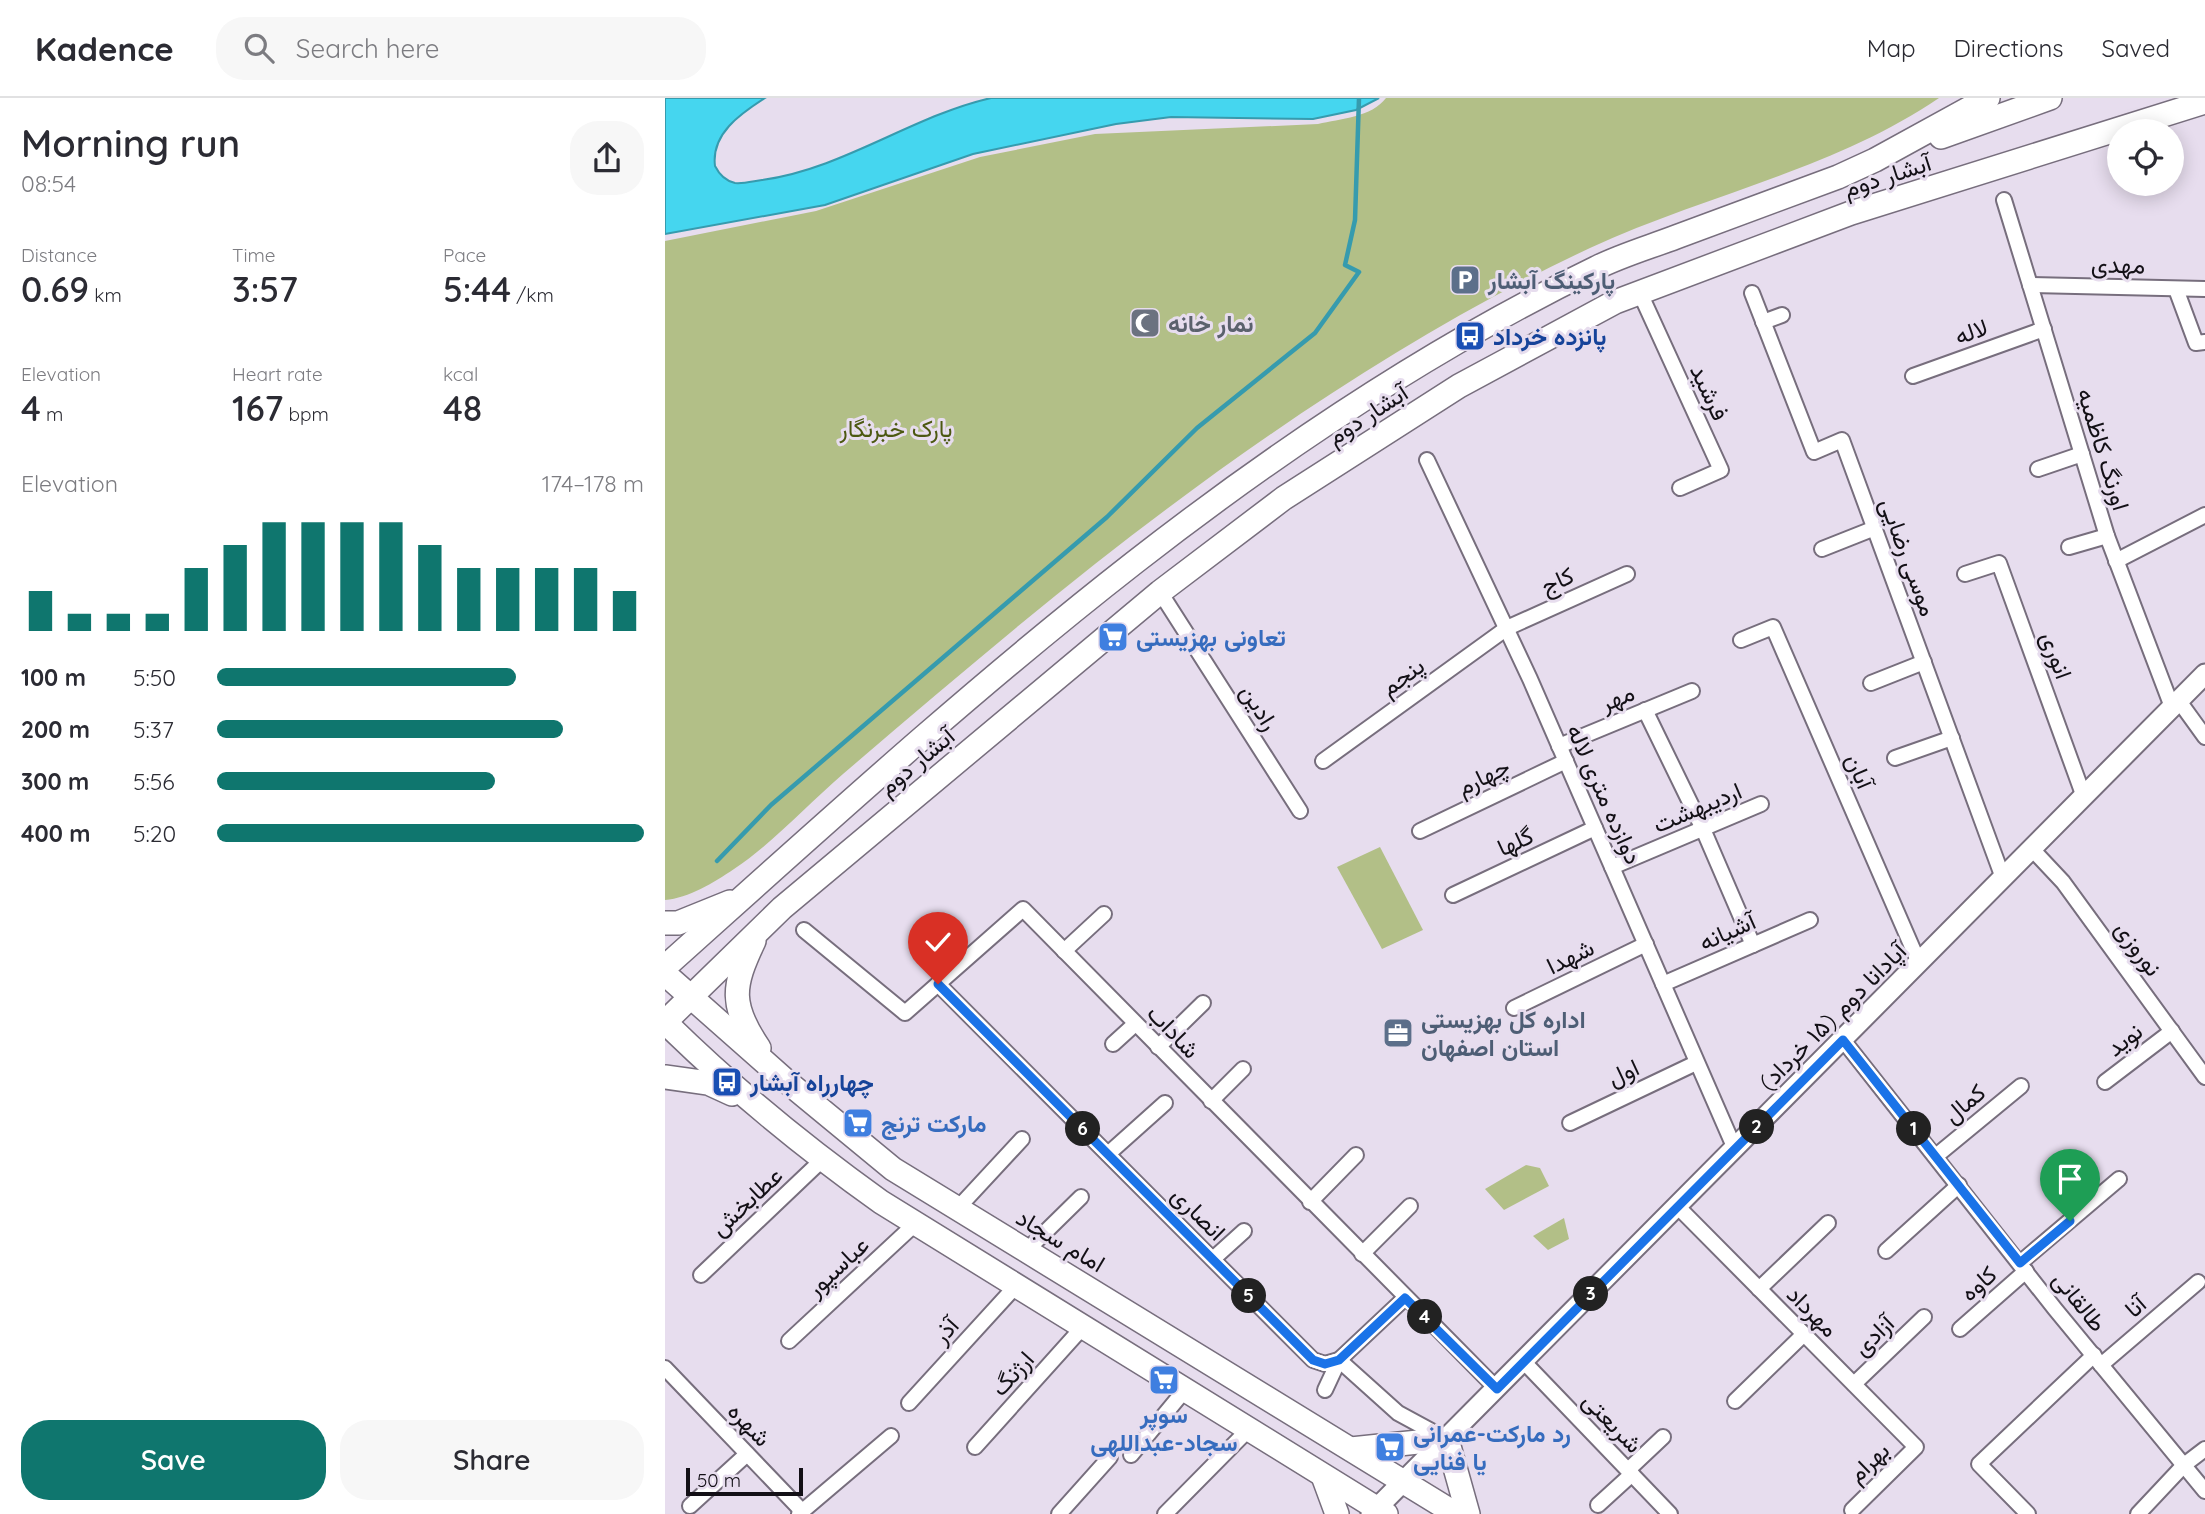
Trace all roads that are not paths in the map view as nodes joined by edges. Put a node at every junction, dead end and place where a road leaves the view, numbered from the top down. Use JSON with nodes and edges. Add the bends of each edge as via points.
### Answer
{"nodes":[{"id":1,"x":1988,"y":98,"type":"edge"},
{"id":2,"x":2050,"y":98,"type":"edge"},
{"id":3,"x":2164,"y":98,"type":"edge"},
{"id":4,"x":2205,"y":102,"type":"edge"},
{"id":5,"x":2138,"y":119,"type":"edge"},
{"id":6,"x":2151,"y":119,"type":"edge"},
{"id":7,"x":2107,"y":133,"type":"edge"},
{"id":8,"x":1875,"y":160,"type":"junction"},
{"id":9,"x":2004,"y":200,"type":"dead end"},
{"id":10,"x":2030,"y":285,"type":"junction"},
{"id":11,"x":2176,"y":289,"type":"junction"},
{"id":12,"x":2205,"y":289,"type":"edge"},
{"id":13,"x":1640,"y":293,"type":"junction"},
{"id":14,"x":1752,"y":293,"type":"dead end"},
{"id":15,"x":1782,"y":315,"type":"dead end"},
{"id":16,"x":1763,"y":321,"type":"junction"},
{"id":17,"x":2044,"y":329,"type":"junction"},
{"id":18,"x":2205,"y":342,"type":"edge"},
{"id":19,"x":1913,"y":376,"type":"dead end"},
{"id":20,"x":2082,"y":454,"type":"junction"},
{"id":21,"x":1427,"y":460,"type":"dead end"},
{"id":22,"x":2038,"y":469,"type":"dead end"},
{"id":23,"x":1680,"y":488,"type":"dead end"},
{"id":24,"x":2205,"y":516,"type":"edge"},
{"id":25,"x":1875,"y":528,"type":"junction"},
{"id":26,"x":2107,"y":536,"type":"junction"},
{"id":27,"x":2069,"y":547,"type":"dead end"},
{"id":28,"x":1822,"y":549,"type":"dead end"},
{"id":29,"x":2116,"y":561,"type":"junction"},
{"id":30,"x":1627,"y":574,"type":"dead end"},
{"id":31,"x":1965,"y":575,"type":"dead end"},
{"id":32,"x":1160,"y":592,"type":"junction"},
{"id":33,"x":1507,"y":628,"type":"junction"},
{"id":34,"x":1741,"y":640,"type":"dead end"},
{"id":35,"x":1924,"y":662,"type":"junction"},
{"id":36,"x":2205,"y":674,"type":"edge"},
{"id":37,"x":1871,"y":683,"type":"dead end"},
{"id":38,"x":1692,"y":691,"type":"dead end"},
{"id":39,"x":2176,"y":704,"type":"junction"},
{"id":40,"x":1645,"y":710,"type":"junction"},
{"id":41,"x":2205,"y":737,"type":"edge"},
{"id":42,"x":1952,"y":738,"type":"junction"},
{"id":43,"x":1559,"y":746,"type":"junction"},
{"id":44,"x":1895,"y":758,"type":"dead end"},
{"id":45,"x":1323,"y":761,"type":"dead end"},
{"id":46,"x":1566,"y":761,"type":"junction"},
{"id":47,"x":2084,"y":797,"type":"junction"},
{"id":48,"x":849,"y":801,"type":"junction"},
{"id":49,"x":1761,"y":804,"type":"dead end"},
{"id":50,"x":1300,"y":811,"type":"dead end"},
{"id":51,"x":1595,"y":828,"type":"junction"},
{"id":52,"x":1703,"y":829,"type":"junction"},
{"id":53,"x":1420,"y":831,"type":"dead end"},
{"id":54,"x":873,"y":832,"type":"junction"},
{"id":55,"x":2032,"y":849,"type":"junction"},
{"id":56,"x":1612,"y":867,"type":"junction"},
{"id":57,"x":2003,"y":878,"type":"junction"},
{"id":58,"x":1453,"y":895,"type":"dead end"},
{"id":59,"x":745,"y":896,"type":"junction"},
{"id":60,"x":1104,"y":914,"type":"dead end"},
{"id":61,"x":1810,"y":920,"type":"dead end"},
{"id":62,"x":665,"y":923,"type":"edge"},
{"id":63,"x":762,"y":926,"type":"junction"},
{"id":64,"x":804,"y":930,"type":"dead end"},
{"id":65,"x":1646,"y":944,"type":"junction"},
{"id":66,"x":1753,"y":945,"type":"junction"},
{"id":67,"x":1064,"y":951,"type":"junction"},
{"id":68,"x":1919,"y":964,"type":"junction"},
{"id":69,"x":665,"y":967,"type":"edge"},
{"id":70,"x":665,"y":974,"type":"edge"},
{"id":71,"x":938,"y":984,"type":"junction"},
{"id":72,"x":1663,"y":985,"type":"junction"},
{"id":73,"x":690,"y":997,"type":"junction"},
{"id":74,"x":1203,"y":1003,"type":"dead end"},
{"id":75,"x":1514,"y":1008,"type":"dead end"},
{"id":76,"x":665,"y":1022,"type":"edge"},
{"id":77,"x":1135,"y":1024,"type":"junction"},
{"id":78,"x":2172,"y":1031,"type":"junction"},
{"id":79,"x":1843,"y":1040,"type":"junction"},
{"id":80,"x":1113,"y":1044,"type":"dead end"},
{"id":81,"x":1158,"y":1047,"type":"junction"},
{"id":82,"x":1696,"y":1063,"type":"junction"},
{"id":83,"x":1243,"y":1069,"type":"dead end"},
{"id":84,"x":775,"y":1071,"type":"junction"},
{"id":85,"x":665,"y":1077,"type":"edge"},
{"id":86,"x":2205,"y":1077,"type":"edge"},
{"id":87,"x":2105,"y":1082,"type":"dead end"},
{"id":88,"x":2021,"y":1086,"type":"dead end"},
{"id":89,"x":1211,"y":1101,"type":"junction"},
{"id":90,"x":1165,"y":1103,"type":"dead end"},
{"id":91,"x":753,"y":1104,"type":"junction"},
{"id":92,"x":1570,"y":1123,"type":"dead end"},
{"id":93,"x":1022,"y":1139,"type":"dead end"},
{"id":94,"x":1735,"y":1149,"type":"junction"},
{"id":95,"x":1108,"y":1154,"type":"junction"},
{"id":96,"x":1356,"y":1155,"type":"dead end"},
{"id":97,"x":1936,"y":1156,"type":"junction"},
{"id":98,"x":822,"y":1160,"type":"junction"},
{"id":99,"x":2119,"y":1179,"type":"dead end"},
{"id":100,"x":1959,"y":1185,"type":"junction"},
{"id":101,"x":1081,"y":1197,"type":"dead end"},
{"id":102,"x":1310,"y":1202,"type":"junction"},
{"id":103,"x":1410,"y":1206,"type":"dead end"},
{"id":104,"x":1678,"y":1207,"type":"junction"},
{"id":105,"x":958,"y":1208,"type":"junction"},
{"id":106,"x":1828,"y":1223,"type":"dead end"},
{"id":107,"x":915,"y":1224,"type":"junction"},
{"id":108,"x":1244,"y":1230,"type":"dead end"},
{"id":109,"x":1027,"y":1250,"type":"junction"},
{"id":110,"x":1886,"y":1251,"type":"dead end"},
{"id":111,"x":1362,"y":1254,"type":"junction"},
{"id":112,"x":1213,"y":1259,"type":"junction"},
{"id":113,"x":2023,"y":1267,"type":"junction"},
{"id":114,"x":701,"y":1275,"type":"dead end"},
{"id":115,"x":2198,"y":1282,"type":"dead end"},
{"id":116,"x":1015,"y":1287,"type":"junction"},
{"id":117,"x":1759,"y":1289,"type":"junction"},
{"id":118,"x":1405,"y":1298,"type":"junction"},
{"id":119,"x":1924,"y":1317,"type":"dead end"},
{"id":120,"x":1082,"y":1328,"type":"junction"},
{"id":121,"x":1960,"y":1329,"type":"dead end"},
{"id":122,"x":1804,"y":1334,"type":"junction"},
{"id":123,"x":789,"y":1341,"type":"dead end"},
{"id":124,"x":1339,"y":1360,"type":"junction"},
{"id":125,"x":2098,"y":1360,"type":"junction"},
{"id":126,"x":1524,"y":1362,"type":"junction"},
{"id":127,"x":665,"y":1367,"type":"edge"},
{"id":128,"x":1854,"y":1384,"type":"junction"},
{"id":129,"x":1497,"y":1389,"type":"junction"},
{"id":130,"x":1325,"y":1390,"type":"dead end"},
{"id":131,"x":1184,"y":1391,"type":"junction"},
{"id":132,"x":1735,"y":1401,"type":"dead end"},
{"id":133,"x":909,"y":1403,"type":"dead end"},
{"id":134,"x":1248,"y":1430,"type":"junction"},
{"id":135,"x":891,"y":1436,"type":"dead end"},
{"id":136,"x":1663,"y":1437,"type":"dead end"},
{"id":137,"x":1447,"y":1439,"type":"junction"},
{"id":138,"x":975,"y":1447,"type":"dead end"},
{"id":139,"x":1916,"y":1447,"type":"joint"},
{"id":140,"x":1351,"y":1449,"type":"junction"},
{"id":141,"x":2205,"y":1449,"type":"edge"},
{"id":142,"x":747,"y":1454,"type":"junction"},
{"id":143,"x":1131,"y":1455,"type":"dead end"},
{"id":144,"x":1110,"y":1457,"type":"dead end"},
{"id":145,"x":2184,"y":1465,"type":"junction"},
{"id":146,"x":1630,"y":1472,"type":"junction"},
{"id":147,"x":1323,"y":1476,"type":"junction"},
{"id":148,"x":1403,"y":1482,"type":"junction"},
{"id":149,"x":2205,"y":1491,"type":"edge"},
{"id":150,"x":1598,"y":1505,"type":"dead end"},
{"id":151,"x":691,"y":1506,"type":"dead end"},
{"id":152,"x":1852,"y":1510,"type":"dead end"},
{"id":153,"x":1378,"y":1512,"type":"edge"},
{"id":154,"x":800,"y":1513,"type":"edge"},
{"id":155,"x":1059,"y":1514,"type":"edge"},
{"id":156,"x":1165,"y":1514,"type":"edge"},
{"id":157,"x":1337,"y":1514,"type":"edge"},
{"id":158,"x":1457,"y":1514,"type":"edge"},
{"id":159,"x":1468,"y":1514,"type":"edge"},
{"id":160,"x":1670,"y":1514,"type":"edge"},
{"id":161,"x":2028,"y":1514,"type":"edge"},
{"id":162,"x":2138,"y":1514,"type":"edge"}],
"edges":[{"from":1,"to":8,"type":"main road","name":"آبشار دوم"},
{"from":2,"to":8,"type":"main road"},
{"from":3,"to":5,"type":"main road"},
{"from":4,"to":6,"type":"main road","name":"آبشار دوم"},
{"from":7,"to":13,"type":"main road","name":"آبشار دوم","via":[[1851,213]]},
{"from":8,"to":48,"type":"main road","name":"آبشار دوم","via":[[1598,266],[1439,352],[1262,466],[1148,552]]},
{"from":9,"to":10,"type":"street","name":"اورنگ کاظمیه"},
{"from":10,"to":11,"type":"street","name":"مهدی"},
{"from":10,"to":17,"type":"street","name":"اورنگ کاظمیه"},
{"from":11,"to":12,"type":"street","name":"مهدی"},
{"from":11,"to":18,"type":"street","via":[[2196,342]]},
{"from":13,"to":23,"type":"street","name":"فرشید","via":[[1721,470]]},
{"from":13,"to":32,"type":"main road","name":"آبشار دوم","via":[[1459,386],[1284,498]]},
{"from":14,"to":16,"type":"street","name":"موسی رضایی"},
{"from":15,"to":16,"type":"street"},
{"from":16,"to":25,"type":"street","name":"موسی رضایی","via":[[1814,452],[1842,440]]},
{"from":17,"to":19,"type":"street","name":"لاله"},
{"from":17,"to":20,"type":"street","name":"اورنگ کاظمیه"},
{"from":20,"to":22,"type":"street"},
{"from":20,"to":26,"type":"street","name":"اورنگ کاظمیه"},
{"from":21,"to":33,"type":"street","name":"دوازده متری لاله"},
{"from":24,"to":29,"type":"street"},
{"from":25,"to":28,"type":"street"},
{"from":25,"to":35,"type":"street","name":"موسی رضایی"},
{"from":26,"to":27,"type":"street"},
{"from":26,"to":29,"type":"street","name":"اورنگ کاظمیه"},
{"from":29,"to":39,"type":"street","name":"اورنگ کاظمیه"},
{"from":30,"to":33,"type":"street","name":"کاج"},
{"from":31,"to":47,"type":"street","name":"انوری","via":[[1999,563]]},
{"from":32,"to":50,"type":"street","name":"رادین"},
{"from":32,"to":54,"type":"main road","name":"آبشار دوم"},
{"from":33,"to":43,"type":"street","name":"دوازده متری لاله"},
{"from":33,"to":45,"type":"street","name":"پنجم"},
{"from":34,"to":68,"type":"street","name":"آبان","via":[[1773,627]]},
{"from":35,"to":37,"type":"street"},
{"from":35,"to":42,"type":"street","name":"موسی رضایی"},
{"from":36,"to":39,"type":"main road","name":"آپادانا دوم (۱۵ خرداد)"},
{"from":38,"to":40,"type":"street","name":"مهر"},
{"from":39,"to":41,"type":"street","name":"اورنگ کاظمیه"},
{"from":39,"to":47,"type":"main road","name":"آپادانا دوم (۱۵ خرداد)"},
{"from":40,"to":43,"type":"street","name":"مهر"},
{"from":40,"to":52,"type":"street"},
{"from":42,"to":44,"type":"street"},
{"from":42,"to":57,"type":"street","name":"موسی رضایی"},
{"from":43,"to":46,"type":"street","name":"دوازده متری لاله"},
{"from":46,"to":51,"type":"street","name":"دوازده متری لاله"},
{"from":46,"to":53,"type":"street","name":"چهارم"},
{"from":47,"to":55,"type":"main road","name":"آپادانا دوم (۱۵ خرداد)"},
{"from":48,"to":54,"type":"main road"},
{"from":48,"to":59,"type":"main road","name":"آبشار دوم"},
{"from":49,"to":52,"type":"street","name":"اردیبهشت"},
{"from":51,"to":56,"type":"street","name":"دوازده متری لاله"},
{"from":51,"to":58,"type":"street","name":"گلها"},
{"from":52,"to":56,"type":"street","name":"اردیبهشت"},
{"from":52,"to":66,"type":"street"},
{"from":54,"to":63,"type":"main road","name":"آبشار دوم"},
{"from":55,"to":57,"type":"main road","name":"آپادانا دوم (۱۵ خرداد)"},
{"from":55,"to":78,"type":"street","name":"نوروزی","via":[[2063,882]]},
{"from":56,"to":65,"type":"street","name":"دوازده متری لاله"},
{"from":57,"to":68,"type":"main road","name":"آپادانا دوم (۱۵ خرداد)"},
{"from":59,"to":62,"type":"main road","via":[[678,923]]},
{"from":59,"to":69,"type":"main road","name":"آبشار دوم"},
{"from":60,"to":67,"type":"street"},
{"from":61,"to":66,"type":"street","name":"آشیانه"},
{"from":63,"to":73,"type":"main road","name":"آبشار دوم"},
{"from":63,"to":84,"type":"main road","via":[[740,970],[736,1004]]},
{"from":64,"to":71,"type":"street","name":"شاداب","via":[[905,1013]]},
{"from":65,"to":72,"type":"street","name":"دوازده متری لاله"},
{"from":65,"to":75,"type":"street","name":"شهدا"},
{"from":66,"to":72,"type":"street","name":"آشیانه"},
{"from":67,"to":71,"type":"street","name":"شاداب","via":[[1021,908]]},
{"from":67,"to":77,"type":"street","name":"شاداب"},
{"from":68,"to":79,"type":"main road","name":"آپادانا دوم (۱۵ خرداد)"},
{"from":70,"to":73,"type":"main road","name":"امام سجاد"},
{"from":71,"to":95,"type":"street","name":"انصاری"},
{"from":72,"to":82,"type":"street","name":"دوازده متری لاله"},
{"from":73,"to":76,"type":"main road","name":"آبشار دوم"},
{"from":73,"to":84,"type":"main road","name":"امام سجاد"},
{"from":74,"to":81,"type":"street"},
{"from":76,"to":91,"type":"main road"},
{"from":77,"to":80,"type":"street"},
{"from":77,"to":81,"type":"street","name":"شاداب"},
{"from":78,"to":86,"type":"street","name":"نوروزی"},
{"from":78,"to":87,"type":"street","name":"نوید"},
{"from":79,"to":94,"type":"main road","name":"آپادانا دوم (۱۵ خرداد)"},
{"from":79,"to":97,"type":"street","name":"طالقانی"},
{"from":81,"to":89,"type":"street","name":"شاداب"},
{"from":82,"to":92,"type":"street","name":"اول"},
{"from":82,"to":94,"type":"street","name":"دوازده متری لاله"},
{"from":83,"to":89,"type":"street"},
{"from":84,"to":105,"type":"main road","name":"امام سجاد","via":[[893,1169]]},
{"from":85,"to":91,"type":"main road","via":[[708,1083]]},
{"from":88,"to":97,"type":"street","name":"کمال"},
{"from":89,"to":102,"type":"street","name":"شاداب"},
{"from":90,"to":95,"type":"street"},
{"from":91,"to":98,"type":"main road"},
{"from":93,"to":105,"type":"street"},
{"from":94,"to":104,"type":"main road","name":"آپادانا دوم (۱۵ خرداد)"},
{"from":95,"to":112,"type":"street","name":"انصاری"},
{"from":96,"to":102,"type":"street"},
{"from":97,"to":100,"type":"street","name":"طالقانی"},
{"from":98,"to":107,"type":"main road"},
{"from":98,"to":114,"type":"street","name":"عطابخش"},
{"from":99,"to":113,"type":"street","name":"کاوه"},
{"from":100,"to":110,"type":"street"},
{"from":100,"to":113,"type":"street","name":"طالقانی"},
{"from":101,"to":109,"type":"street"},
{"from":102,"to":111,"type":"street","name":"شاداب"},
{"from":103,"to":111,"type":"street"},
{"from":104,"to":117,"type":"street","name":"مهرداد"},
{"from":104,"to":126,"type":"main road","name":"آپادانا دوم (۱۵ خرداد)"},
{"from":105,"to":109,"type":"main road","name":"امام سجاد"},
{"from":106,"to":117,"type":"street"},
{"from":107,"to":116,"type":"main road"},
{"from":107,"to":123,"type":"street","name":"عباسپور"},
{"from":108,"to":112,"type":"street"},
{"from":109,"to":140,"type":"main road","name":"امام سجاد"},
{"from":111,"to":118,"type":"street","name":"شاداب"},
{"from":112,"to":124,"type":"street","name":"انصاری","via":[[1313,1360],[1325,1364]]},
{"from":113,"to":121,"type":"street","name":"کاوه"},
{"from":113,"to":125,"type":"street","name":"طالقانی"},
{"from":115,"to":125,"type":"street","name":"آنا"},
{"from":116,"to":120,"type":"main road"},
{"from":116,"to":133,"type":"street","name":"آذر"},
{"from":117,"to":122,"type":"street","name":"مهرداد"},
{"from":118,"to":124,"type":"street"},
{"from":118,"to":129,"type":"street","name":"شاداب"},
{"from":119,"to":128,"type":"street","name":"آزادی"},
{"from":120,"to":131,"type":"main road"},
{"from":120,"to":138,"type":"street","name":"ارژنگ"},
{"from":122,"to":128,"type":"street","name":"مهرداد"},
{"from":122,"to":132,"type":"street"},
{"from":124,"to":130,"type":"street"},
{"from":124,"to":137,"type":"street","via":[[1398,1413]]},
{"from":125,"to":145,"type":"street","name":"طالقانی"},
{"from":125,"to":161,"type":"street","name":"آنا","via":[[1979,1464]]},
{"from":126,"to":129,"type":"main road","name":"آپادانا دوم (۱۵ خرداد)"},
{"from":126,"to":146,"type":"street","name":"شریعتی"},
{"from":127,"to":142,"type":"street","name":"شهره"},
{"from":128,"to":139,"type":"street","name":"مهرداد"},
{"from":129,"to":137,"type":"main road","name":"آپادانا دوم (۱۵ خرداد)"},
{"from":131,"to":134,"type":"main road"},
{"from":131,"to":143,"type":"street"},
{"from":134,"to":147,"type":"main road"},
{"from":134,"to":156,"type":"street"},
{"from":135,"to":154,"type":"street","name":"شهره"},
{"from":136,"to":146,"type":"street"},
{"from":137,"to":140,"type":"main road"},
{"from":137,"to":148,"type":"main road","name":"آپادانا دوم (۱۵ خرداد)"},
{"from":137,"to":159,"type":"main road"},
{"from":139,"to":152,"type":"street","name":"بهرام"},
{"from":140,"to":148,"type":"main road","name":"امام سجاد"},
{"from":141,"to":145,"type":"street"},
{"from":142,"to":151,"type":"street"},
{"from":142,"to":154,"type":"street","name":"شهره"},
{"from":144,"to":155,"type":"street"},
{"from":145,"to":149,"type":"street","name":"طالقانی"},
{"from":145,"to":162,"type":"street"},
{"from":146,"to":150,"type":"street"},
{"from":146,"to":160,"type":"street","name":"شریعتی"},
{"from":147,"to":153,"type":"main road"},
{"from":147,"to":157,"type":"main road"},
{"from":148,"to":153,"type":"main road","name":"آپادانا دوم (۱۵ خرداد)"},
{"from":148,"to":158,"type":"main road","name":"امام سجاد"}]}
